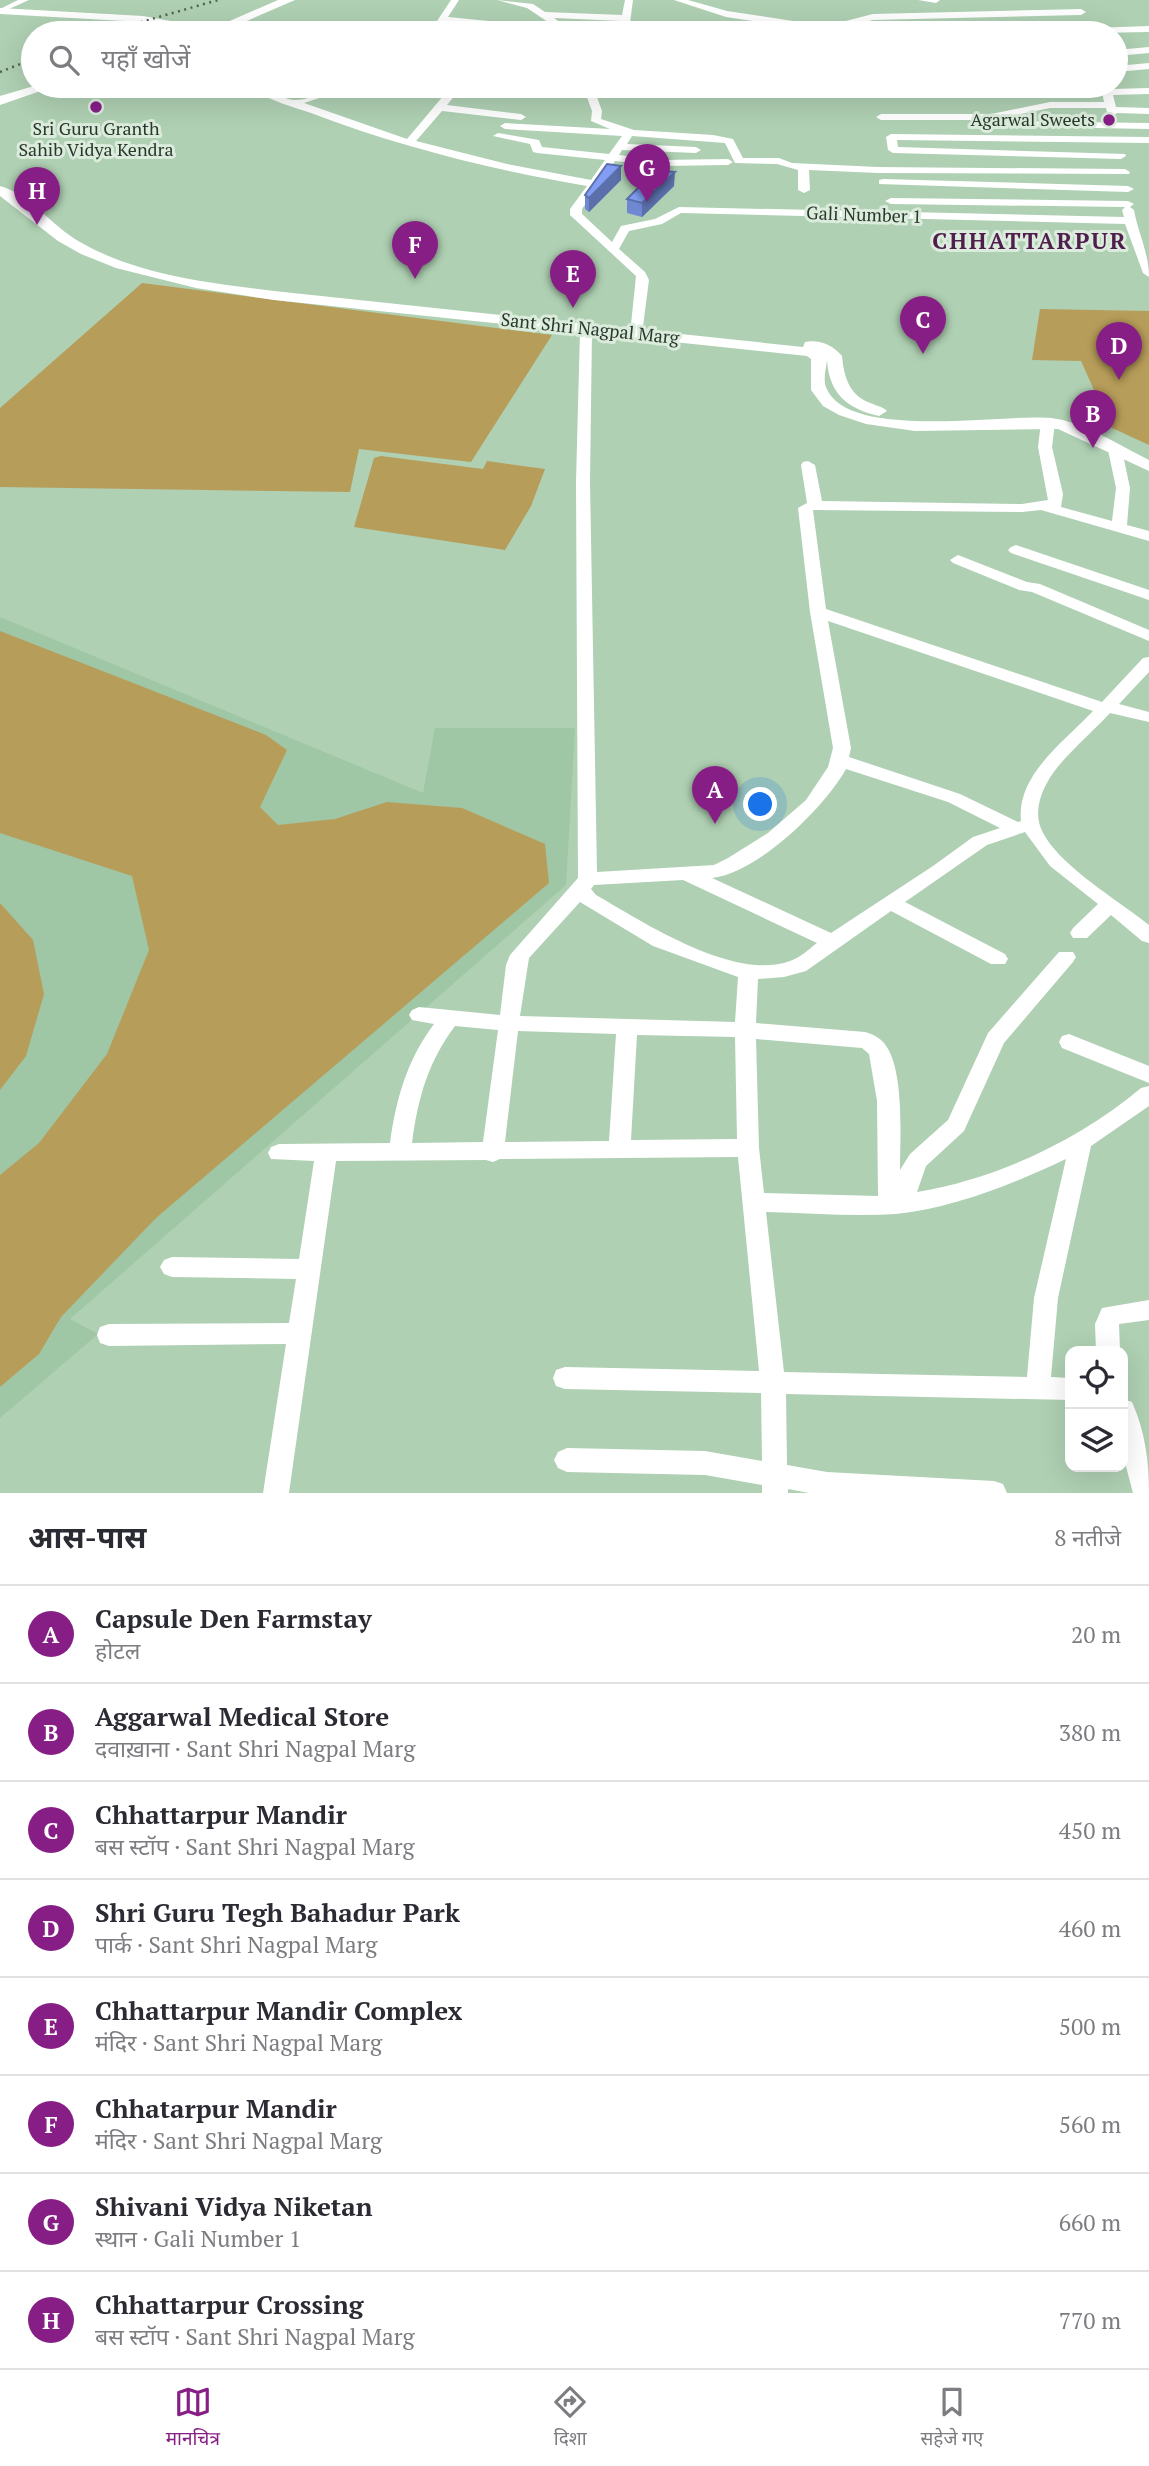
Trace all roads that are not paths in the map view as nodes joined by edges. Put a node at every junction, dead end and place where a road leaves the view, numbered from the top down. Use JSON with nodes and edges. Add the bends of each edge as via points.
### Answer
{"nodes":[{"id":1,"x":25,"y":0,"type":"edge"},
{"id":2,"x":289,"y":0,"type":"edge"},
{"id":3,"x":455,"y":0,"type":"edge"},
{"id":4,"x":501,"y":0,"type":"edge"},
{"id":5,"x":629,"y":0,"type":"edge"},
{"id":6,"x":678,"y":0,"type":"edge"},
{"id":7,"x":922,"y":0,"type":"edge"},
{"id":8,"x":936,"y":0,"type":"edge"},
{"id":9,"x":1074,"y":0,"type":"edge"},
{"id":10,"x":307,"y":1,"type":"edge"},
{"id":11,"x":1,"y":12,"type":"edge"},
{"id":12,"x":1081,"y":12,"type":"junction"},
{"id":13,"x":546,"y":15,"type":"junction"},
{"id":14,"x":255,"y":16,"type":"junction"},
{"id":15,"x":626,"y":18,"type":"junction"},
{"id":16,"x":443,"y":19,"type":"joint"},
{"id":17,"x":98,"y":21,"type":"edge"},
{"id":18,"x":152,"y":21,"type":"edge"},
{"id":19,"x":231,"y":21,"type":"edge"},
{"id":20,"x":244,"y":21,"type":"edge"},
{"id":21,"x":265,"y":21,"type":"edge"},
{"id":22,"x":462,"y":21,"type":"edge"},
{"id":23,"x":552,"y":21,"type":"edge"},
{"id":24,"x":625,"y":21,"type":"edge"},
{"id":25,"x":773,"y":21,"type":"edge"},
{"id":26,"x":855,"y":21,"type":"edge"},
{"id":27,"x":1086,"y":21,"type":"edge"},
{"id":28,"x":1149,"y":29,"type":"edge"},
{"id":29,"x":1128,"y":30,"type":"edge"},
{"id":30,"x":1149,"y":50,"type":"edge"},
{"id":31,"x":1128,"y":52,"type":"edge"},
{"id":32,"x":1149,"y":66,"type":"edge"},
{"id":33,"x":1128,"y":68,"type":"edge"},
{"id":34,"x":1149,"y":78,"type":"edge"},
{"id":35,"x":1128,"y":79,"type":"edge"},
{"id":36,"x":21,"y":88,"type":"edge"},
{"id":37,"x":1149,"y":91,"type":"edge"},
{"id":38,"x":21,"y":94,"type":"edge"},
{"id":39,"x":0,"y":95,"type":"edge"},
{"id":40,"x":1128,"y":95,"type":"edge"},
{"id":41,"x":282,"y":98,"type":"edge"},
{"id":42,"x":311,"y":98,"type":"edge"},
{"id":43,"x":449,"y":98,"type":"edge"},
{"id":44,"x":592,"y":98,"type":"edge"},
{"id":45,"x":1109,"y":99,"type":"edge"},
{"id":46,"x":1149,"y":99,"type":"edge"},
{"id":47,"x":0,"y":100,"type":"edge"},
{"id":48,"x":295,"y":103,"type":"junction"},
{"id":49,"x":438,"y":107,"type":"junction"},
{"id":50,"x":1149,"y":111,"type":"edge"},
{"id":51,"x":881,"y":117,"type":"dead end"},
{"id":52,"x":509,"y":121,"type":"junction"},
{"id":53,"x":925,"y":123,"type":"dead end"},
{"id":54,"x":601,"y":125,"type":"junction"},
{"id":55,"x":1113,"y":125,"type":"junction"},
{"id":56,"x":1149,"y":126,"type":"edge"},
{"id":57,"x":629,"y":134,"type":"junction"},
{"id":58,"x":1118,"y":140,"type":"junction"},
{"id":59,"x":1149,"y":140,"type":"edge"},
{"id":60,"x":411,"y":141,"type":"junction"},
{"id":61,"x":619,"y":147,"type":"junction"},
{"id":62,"x":488,"y":148,"type":"junction"},
{"id":63,"x":696,"y":150,"type":"dead end"},
{"id":64,"x":1121,"y":156,"type":"junction"},
{"id":65,"x":728,"y":162,"type":"dead end"},
{"id":66,"x":608,"y":164,"type":"junction"},
{"id":67,"x":803,"y":166,"type":"junction"},
{"id":68,"x":1125,"y":172,"type":"junction"},
{"id":69,"x":681,"y":174,"type":"dead end"},
{"id":70,"x":883,"y":176,"type":"junction"},
{"id":71,"x":0,"y":180,"type":"edge"},
{"id":72,"x":596,"y":184,"type":"junction"},
{"id":73,"x":1128,"y":189,"type":"junction"},
{"id":74,"x":0,"y":190,"type":"edge"},
{"id":75,"x":804,"y":190,"type":"dead end"},
{"id":76,"x":891,"y":201,"type":"junction"},
{"id":77,"x":1128,"y":204,"type":"junction"},
{"id":78,"x":899,"y":216,"type":"junction"},
{"id":79,"x":1129,"y":221,"type":"junction"},
{"id":80,"x":614,"y":248,"type":"junction"},
{"id":81,"x":1149,"y":273,"type":"edge"},
{"id":82,"x":346,"y":299,"type":"junction"},
{"id":83,"x":586,"y":331,"type":"junction"},
{"id":84,"x":637,"y":331,"type":"junction"},
{"id":85,"x":1048,"y":422,"type":"junction"},
{"id":86,"x":1115,"y":450,"type":"junction"},
{"id":87,"x":1149,"y":453,"type":"edge"},
{"id":88,"x":808,"y":465,"type":"dead end"},
{"id":89,"x":1149,"y":466,"type":"edge"},
{"id":90,"x":814,"y":505,"type":"junction"},
{"id":91,"x":1046,"y":507,"type":"junction"},
{"id":92,"x":1119,"y":528,"type":"junction"},
{"id":93,"x":1149,"y":536,"type":"edge"},
{"id":94,"x":1016,"y":550,"type":"dead end"},
{"id":95,"x":958,"y":560,"type":"dead end"},
{"id":96,"x":1149,"y":595,"type":"edge"},
{"id":97,"x":818,"y":612,"type":"junction"},
{"id":98,"x":1149,"y":636,"type":"edge"},
{"id":99,"x":1149,"y":662,"type":"edge"},
{"id":100,"x":1107,"y":708,"type":"junction"},
{"id":101,"x":1149,"y":717,"type":"edge"},
{"id":102,"x":841,"y":761,"type":"junction"},
{"id":103,"x":1023,"y":826,"type":"junction"},
{"id":104,"x":690,"y":875,"type":"junction"},
{"id":105,"x":584,"y":885,"type":"junction"},
{"id":106,"x":890,"y":902,"type":"junction"},
{"id":107,"x":1110,"y":904,"type":"junction"},
{"id":108,"x":1080,"y":933,"type":"dead end"},
{"id":109,"x":1149,"y":936,"type":"edge"},
{"id":110,"x":832,"y":942,"type":"junction"},
{"id":111,"x":1066,"y":957,"type":"dead end"},
{"id":112,"x":998,"y":959,"type":"dead end"},
{"id":113,"x":748,"y":972,"type":"junction"},
{"id":114,"x":419,"y":1015,"type":"dead end"},
{"id":115,"x":450,"y":1018,"type":"junction"},
{"id":116,"x":508,"y":1023,"type":"junction"},
{"id":117,"x":627,"y":1026,"type":"junction"},
{"id":118,"x":745,"y":1030,"type":"junction"},
{"id":119,"x":1069,"y":1042,"type":"dead end"},
{"id":120,"x":1149,"y":1075,"type":"edge"},
{"id":121,"x":1149,"y":1094,"type":"edge"},
{"id":122,"x":1081,"y":1141,"type":"junction"},
{"id":123,"x":748,"y":1148,"type":"junction"},
{"id":124,"x":619,"y":1151,"type":"junction"},
{"id":125,"x":279,"y":1153,"type":"dead end"},
{"id":126,"x":326,"y":1153,"type":"junction"},
{"id":127,"x":400,"y":1153,"type":"junction"},
{"id":128,"x":493,"y":1153,"type":"junction"},
{"id":129,"x":756,"y":1202,"type":"junction"},
{"id":130,"x":896,"y":1204,"type":"junction"},
{"id":131,"x":172,"y":1267,"type":"dead end"},
{"id":132,"x":309,"y":1269,"type":"junction"},
{"id":133,"x":1149,"y":1310,"type":"edge"},
{"id":134,"x":299,"y":1333,"type":"junction"},
{"id":135,"x":109,"y":1335,"type":"dead end"},
{"id":136,"x":1108,"y":1346,"type":"edge"},
{"id":137,"x":565,"y":1378,"type":"dead end"},
{"id":138,"x":773,"y":1384,"type":"junction"},
{"id":139,"x":1038,"y":1388,"type":"junction"},
{"id":140,"x":1065,"y":1389,"type":"edge"},
{"id":141,"x":1128,"y":1428,"type":"edge"},
{"id":142,"x":567,"y":1460,"type":"dead end"},
{"id":143,"x":775,"y":1485,"type":"edge"},
{"id":144,"x":276,"y":1493,"type":"edge"},
{"id":145,"x":994,"y":1493,"type":"edge"},
{"id":146,"x":1146,"y":1493,"type":"edge"}],
"edges":[{"from":1,"to":11,"type":"street"},
{"from":2,"to":14,"type":"highway"},
{"from":3,"to":16,"type":"street"},
{"from":4,"to":13,"type":"street"},
{"from":5,"to":15,"type":"street"},
{"from":6,"to":25,"type":"street"},
{"from":7,"to":8,"type":"street"},
{"from":9,"to":12,"type":"street"},
{"from":10,"to":21,"type":"highway"},
{"from":11,"to":17,"type":"main road"},
{"from":11,"to":18,"type":"main road"},
{"from":12,"to":26,"type":"street"},
{"from":12,"to":27,"type":"street"},
{"from":13,"to":15,"type":"street"},
{"from":13,"to":23,"type":"street"},
{"from":14,"to":19,"type":"main road"},
{"from":14,"to":20,"type":"highway"},
{"from":15,"to":24,"type":"street"},
{"from":16,"to":22,"type":"street"},
{"from":28,"to":29,"type":"street"},
{"from":30,"to":31,"type":"street"},
{"from":32,"to":33,"type":"street"},
{"from":34,"to":35,"type":"street"},
{"from":36,"to":39,"type":"highway"},
{"from":37,"to":40,"type":"street"},
{"from":38,"to":47,"type":"highway"},
{"from":41,"to":48,"type":"street"},
{"from":42,"to":48,"type":"street"},
{"from":43,"to":49,"type":"street"},
{"from":44,"to":54,"type":"street","via":[[596,121]]},
{"from":45,"to":46,"type":"street"},
{"from":45,"to":50,"type":"street"},
{"from":45,"to":51,"type":"street","via":[[991,117]]},
{"from":45,"to":55,"type":"street"},
{"from":48,"to":60,"type":"street","via":[[343,123]]},
{"from":49,"to":52,"type":"street"},
{"from":49,"to":60,"type":"street"},
{"from":52,"to":54,"type":"street"},
{"from":52,"to":57,"type":"street"},
{"from":52,"to":62,"type":"street"},
{"from":53,"to":55,"type":"street"},
{"from":54,"to":57,"type":"street","via":[[626,128]]},
{"from":55,"to":56,"type":"street"},
{"from":55,"to":58,"type":"street"},
{"from":57,"to":61,"type":"street"},
{"from":57,"to":67,"type":"street","via":[[713,138],[729,141],[739,161]]},
{"from":58,"to":59,"type":"street"},
{"from":58,"to":64,"type":"street"},
{"from":58,"to":64,"type":"street","via":[[891,136],[893,150]]},
{"from":60,"to":62,"type":"street"},
{"from":61,"to":63,"type":"street"},
{"from":61,"to":66,"type":"street"},
{"from":62,"to":66,"type":"street","via":[[535,142],[537,150]]},
{"from":62,"to":72,"type":"street"},
{"from":64,"to":68,"type":"street"},
{"from":65,"to":66,"type":"street"},
{"from":66,"to":69,"type":"street"},
{"from":66,"to":72,"type":"street"},
{"from":67,"to":70,"type":"street"},
{"from":67,"to":75,"type":"street"},
{"from":68,"to":70,"type":"street"},
{"from":68,"to":73,"type":"street"},
{"from":70,"to":73,"type":"street"},
{"from":70,"to":76,"type":"street"},
{"from":71,"to":82,"type":"main road","name":"Sant Shri Nagpal Marg","via":[[68,232],[121,256],[213,279]]},
{"from":72,"to":80,"type":"street","via":[[576,215]]},
{"from":73,"to":77,"type":"street"},
{"from":74,"to":82,"type":"main road","name":"Sant Shri Nagpal Marg","via":[[56,235],[115,262],[205,284]]},
{"from":76,"to":77,"type":"street"},
{"from":76,"to":78,"type":"street"},
{"from":77,"to":79,"type":"street"},
{"from":78,"to":79,"type":"street","name":"Gali Number 1"},
{"from":78,"to":80,"type":"street","name":"Gali Number 1","via":[[679,210],[654,224],[625,228]]},
{"from":79,"to":81,"type":"street"},
{"from":80,"to":84,"type":"street","via":[[643,280]]},
{"from":82,"to":83,"type":"main road","name":"Sant Shri Nagpal Marg"},
{"from":82,"to":84,"type":"main road","name":"Sant Shri Nagpal Marg"},
{"from":83,"to":84,"type":"main road","name":"Sant Shri Nagpal Marg"},
{"from":83,"to":105,"type":"street"},
{"from":84,"to":85,"type":"main road","name":"Sant Shri Nagpal Marg","via":[[811,352],[819,358],[820,392],[846,415],[863,419],[974,427]]},
{"from":84,"to":87,"type":"main road","name":"Sant Shri Nagpal Marg","via":[[815,345],[834,356],[847,398],[869,409],[950,415],[1052,413]]},
{"from":85,"to":86,"type":"main road","name":"Sant Shri Nagpal Marg"},
{"from":85,"to":91,"type":"street","via":[[1045,447],[1057,502]]},
{"from":86,"to":89,"type":"main road","name":"Sant Shri Nagpal Marg"},
{"from":86,"to":92,"type":"street","via":[[1123,488]]},
{"from":88,"to":90,"type":"street"},
{"from":90,"to":91,"type":"street"},
{"from":90,"to":97,"type":"street","via":[[803,512]]},
{"from":91,"to":92,"type":"street"},
{"from":92,"to":93,"type":"street"},
{"from":94,"to":96,"type":"street"},
{"from":95,"to":98,"type":"street"},
{"from":97,"to":100,"type":"street"},
{"from":97,"to":102,"type":"street","via":[[841,735]]},
{"from":99,"to":100,"type":"street"},
{"from":100,"to":101,"type":"street"},
{"from":100,"to":103,"type":"street","via":[[1036,783]]},
{"from":102,"to":103,"type":"street"},
{"from":102,"to":104,"type":"street","via":[[824,793],[774,835],[717,871]]},
{"from":103,"to":106,"type":"street","via":[[980,841]]},
{"from":103,"to":107,"type":"street","via":[[1043,850]]},
{"from":104,"to":105,"type":"street"},
{"from":104,"to":110,"type":"street"},
{"from":105,"to":113,"type":"street","via":[[604,909],[660,940]]},
{"from":105,"to":116,"type":"street","via":[[520,955]]},
{"from":106,"to":110,"type":"street"},
{"from":106,"to":112,"type":"street"},
{"from":107,"to":108,"type":"street"},
{"from":107,"to":109,"type":"street"},
{"from":110,"to":113,"type":"street","via":[[799,966]]},
{"from":111,"to":130,"type":"street","via":[[995,1039],[956,1125],[918,1160]]},
{"from":113,"to":118,"type":"street"},
{"from":114,"to":115,"type":"street"},
{"from":115,"to":116,"type":"street"},
{"from":115,"to":127,"type":"street","via":[[426,1047],[418,1065]]},
{"from":116,"to":117,"type":"street"},
{"from":116,"to":128,"type":"street"},
{"from":117,"to":118,"type":"street"},
{"from":117,"to":124,"type":"street"},
{"from":118,"to":123,"type":"street"},
{"from":118,"to":130,"type":"street","via":[[846,1036],[875,1047],[881,1061]]},
{"from":119,"to":120,"type":"street"},
{"from":121,"to":122,"type":"street","via":[[1108,1128]]},
{"from":122,"to":130,"type":"street","via":[[959,1190]]},
{"from":122,"to":139,"type":"street","via":[[1046,1298]]},
{"from":123,"to":124,"type":"street"},
{"from":123,"to":129,"type":"street"},
{"from":124,"to":128,"type":"street"},
{"from":125,"to":126,"type":"street"},
{"from":126,"to":127,"type":"street"},
{"from":126,"to":132,"type":"street"},
{"from":127,"to":128,"type":"street"},
{"from":129,"to":130,"type":"street"},
{"from":129,"to":138,"type":"street"},
{"from":131,"to":132,"type":"street"},
{"from":132,"to":134,"type":"street"},
{"from":133,"to":136,"type":"street","via":[[1111,1315]]},
{"from":134,"to":135,"type":"street"},
{"from":134,"to":144,"type":"street"},
{"from":137,"to":138,"type":"street"},
{"from":138,"to":139,"type":"street"},
{"from":138,"to":143,"type":"street"},
{"from":139,"to":140,"type":"street"},
{"from":141,"to":146,"type":"street"},
{"from":142,"to":143,"type":"street","via":[[705,1463]]},
{"from":143,"to":145,"type":"street"}]}
